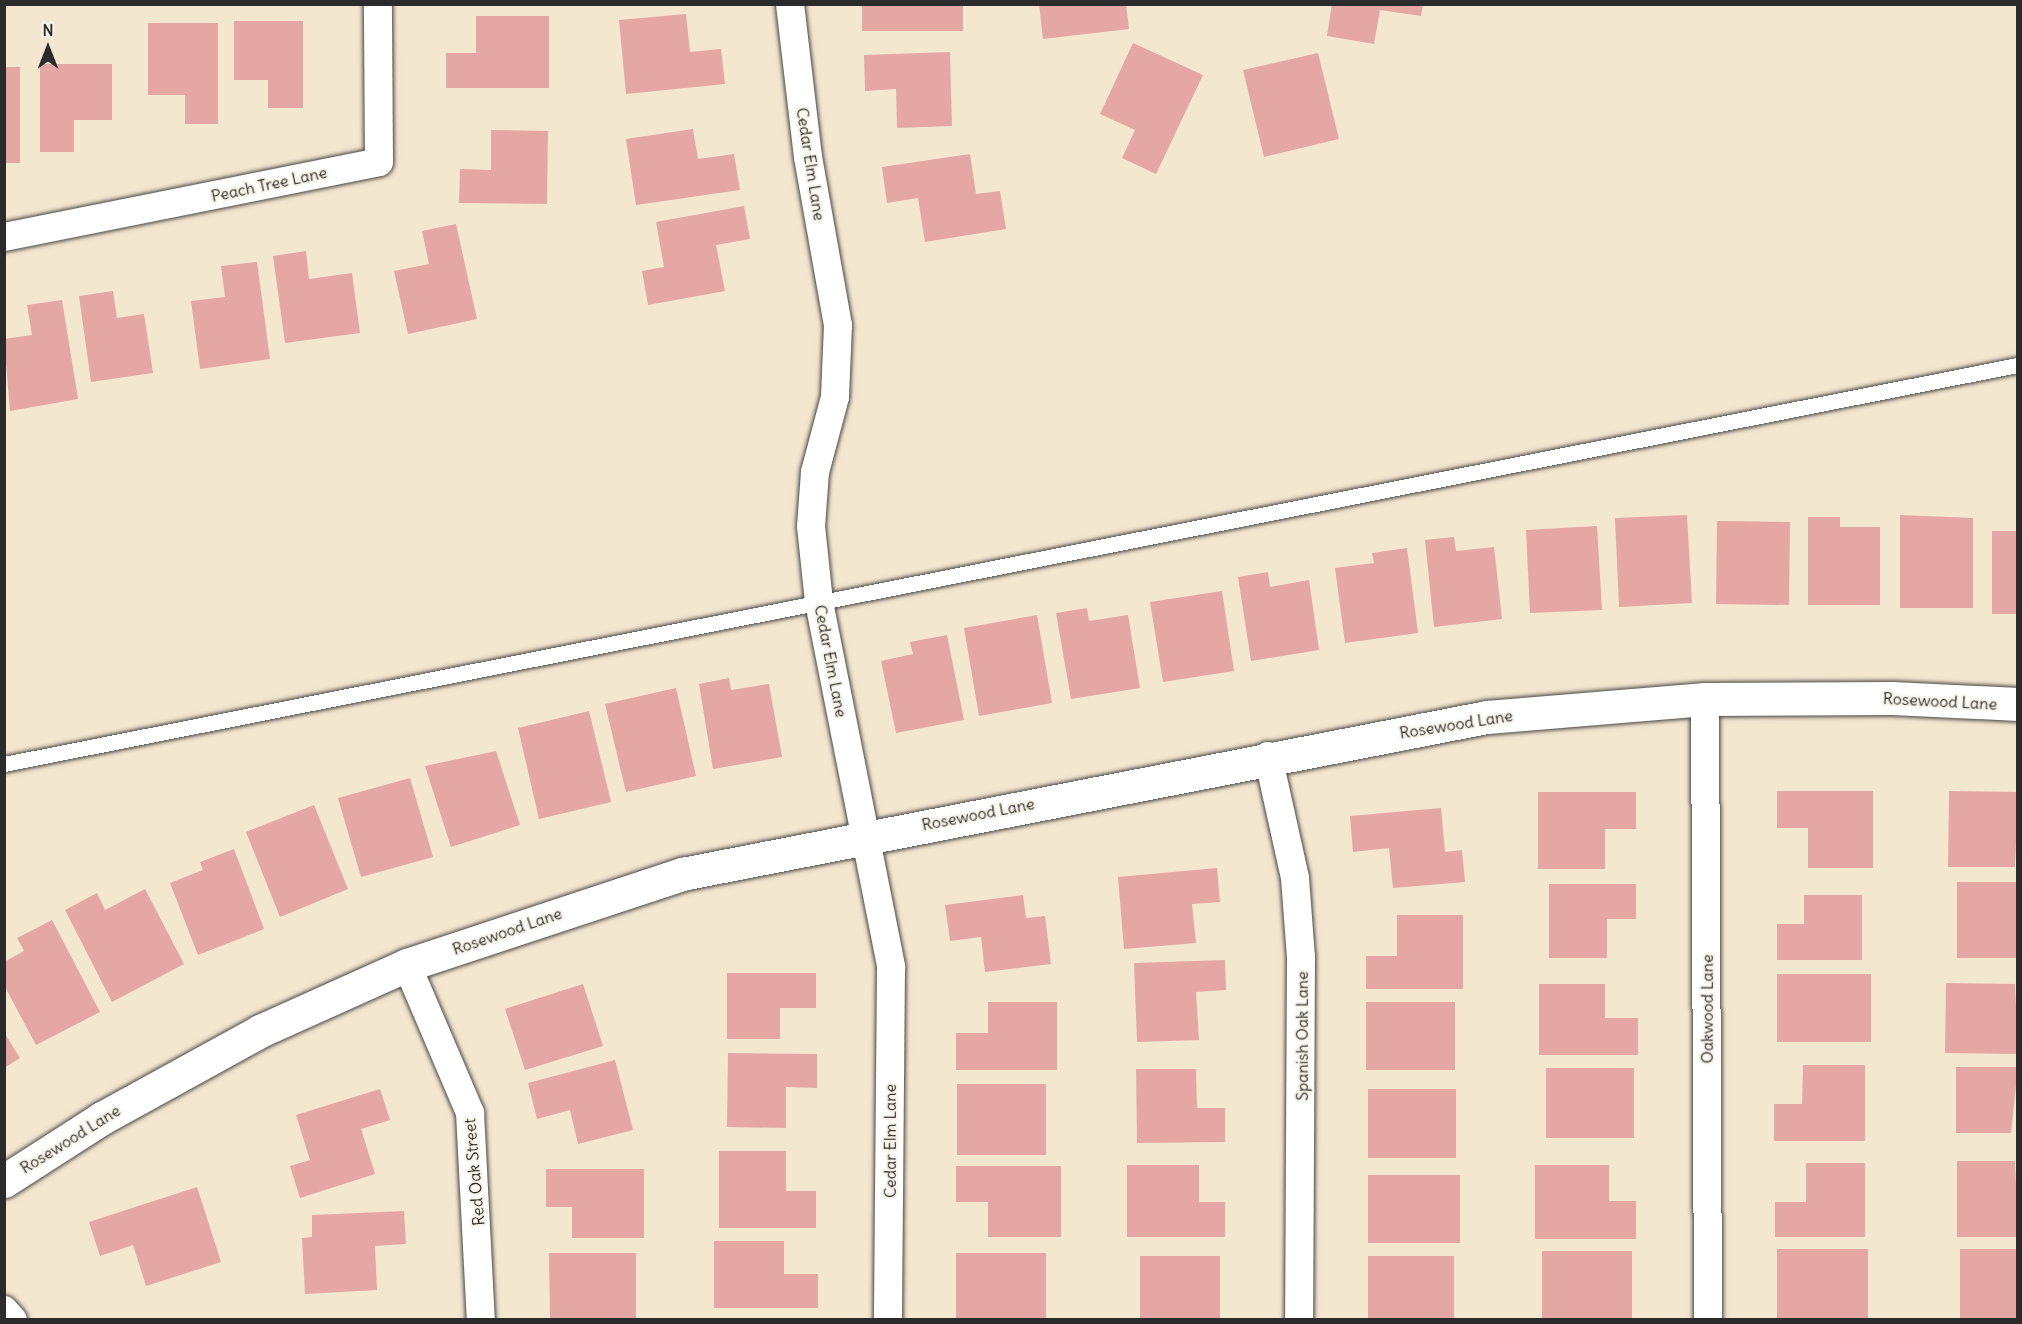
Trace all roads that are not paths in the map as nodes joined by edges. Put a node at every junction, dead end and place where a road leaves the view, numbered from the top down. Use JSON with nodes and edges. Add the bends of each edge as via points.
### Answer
{"nodes":[{"id":1,"x":378,"y":4,"type":"edge"},
{"id":2,"x":790,"y":4,"type":"edge"},
{"id":3,"x":4,"y":237,"type":"edge"},
{"id":4,"x":2018,"y":365,"type":"edge"},
{"id":5,"x":819,"y":602,"type":"junction"},
{"id":6,"x":1705,"y":699,"type":"junction"},
{"id":7,"x":2018,"y":704,"type":"edge"},
{"id":8,"x":1268,"y":756,"type":"junction"},
{"id":9,"x":4,"y":764,"type":"edge"},
{"id":10,"x":866,"y":835,"type":"junction"},
{"id":11,"x":407,"y":965,"type":"junction"},
{"id":12,"x":4,"y":1180,"type":"edge"},
{"id":13,"x":4,"y":1310,"type":"edge"},
{"id":14,"x":13,"y":1320,"type":"edge"},
{"id":15,"x":481,"y":1320,"type":"edge"},
{"id":16,"x":888,"y":1320,"type":"edge"},
{"id":17,"x":1299,"y":1320,"type":"edge"},
{"id":18,"x":1708,"y":1320,"type":"edge"}],
"edges":[{"from":1,"to":3,"type":"street","name":"Peach Tree Lane","via":[[379,162]]},
{"from":2,"to":5,"type":"street","name":"Cedar Elm Lane","via":[[808,157],[838,325],[835,397],[814,483],[811,526]]},
{"from":4,"to":5,"type":"lane"},
{"from":5,"to":9,"type":"lane"},
{"from":5,"to":10,"type":"street","name":"Cedar Elm Lane"},
{"from":6,"to":7,"type":"street","name":"Rosewood Lane","via":[[1892,698]]},
{"from":6,"to":8,"type":"street","name":"Rosewood Lane","via":[[1487,717]]},
{"from":6,"to":18,"type":"street","name":"Oakwood Lane"},
{"from":8,"to":10,"type":"street","name":"Rosewood Lane"},
{"from":8,"to":17,"type":"street","name":"Spanish Oak Lane","via":[[1295,879],[1301,957]]},
{"from":10,"to":11,"type":"street","name":"Rosewood Lane","via":[[682,874]]},
{"from":10,"to":16,"type":"street","name":"Cedar Elm Lane","via":[[891,967]]},
{"from":11,"to":12,"type":"street","name":"Rosewood Lane","via":[[260,1031],[102,1118]]},
{"from":11,"to":15,"type":"street","name":"Red Oak Street","via":[[470,1113]]},
{"from":13,"to":14,"type":"street"}]}
